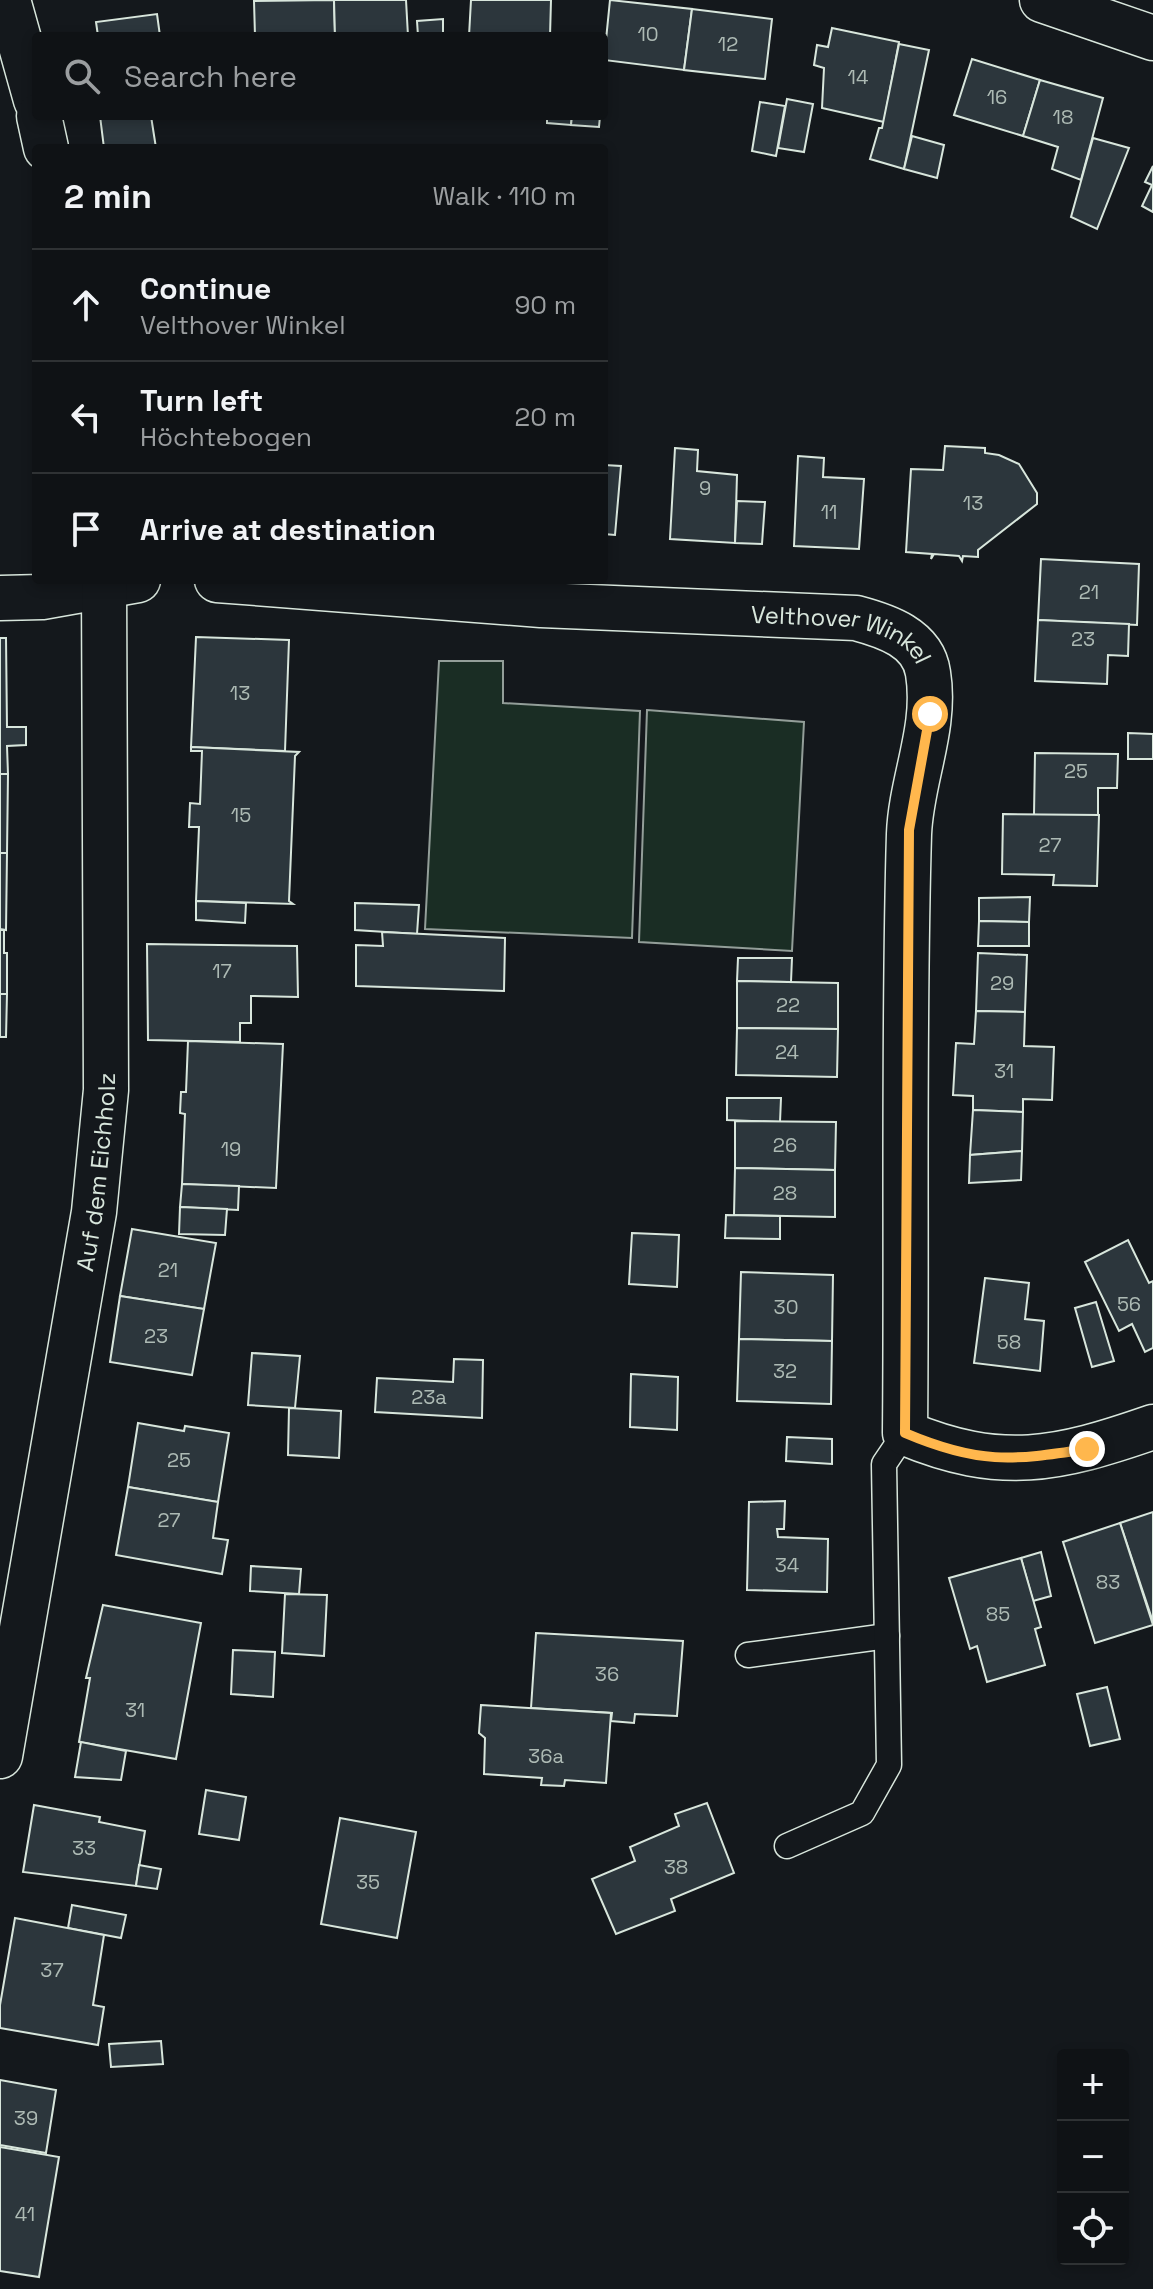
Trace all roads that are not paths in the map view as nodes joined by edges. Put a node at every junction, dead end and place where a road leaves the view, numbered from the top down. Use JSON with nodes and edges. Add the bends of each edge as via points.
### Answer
{"nodes":[{"id":1,"x":8,"y":0,"type":"edge"},
{"id":2,"x":1042,"y":0,"type":"edge"},
{"id":3,"x":1153,"y":38,"type":"edge"},
{"id":4,"x":32,"y":86,"type":"edge"},
{"id":5,"x":40,"y":120,"type":"edge"},
{"id":6,"x":45,"y":144,"type":"edge"},
{"id":7,"x":105,"y":584,"type":"edge"},
{"id":8,"x":115,"y":584,"type":"edge"},
{"id":9,"x":269,"y":584,"type":"edge"},
{"id":10,"x":0,"y":598,"type":"edge"},
{"id":11,"x":1153,"y":1427,"type":"edge"},
{"id":12,"x":905,"y":1433,"type":"junction"},
{"id":13,"x":887,"y":1636,"type":"junction"},
{"id":14,"x":748,"y":1655,"type":"dead end"},
{"id":15,"x":0,"y":1756,"type":"edge"},
{"id":16,"x":787,"y":1846,"type":"dead end"}],
"edges":[{"from":1,"to":4,"type":"street"},
{"from":2,"to":3,"type":"street"},
{"from":5,"to":6,"type":"street"},
{"from":7,"to":10,"type":"street","via":[[42,597]]},
{"from":8,"to":15,"type":"street","name":"Auf dem Eichholz","via":[[102,1149]]},
{"from":9,"to":12,"type":"street","name":"Velthover Winkel","via":[[541,605],[856,618],[886,626],[914,643],[928,670],[930,714],[909,830]]},
{"from":11,"to":12,"type":"street","via":[[1087,1449],[1000,1460],[946,1450]]},
{"from":12,"to":13,"type":"lane","via":[[884,1464]]},
{"from":13,"to":14,"type":"lane"},
{"from":13,"to":16,"type":"lane","via":[[889,1765],[862,1813]]}]}
